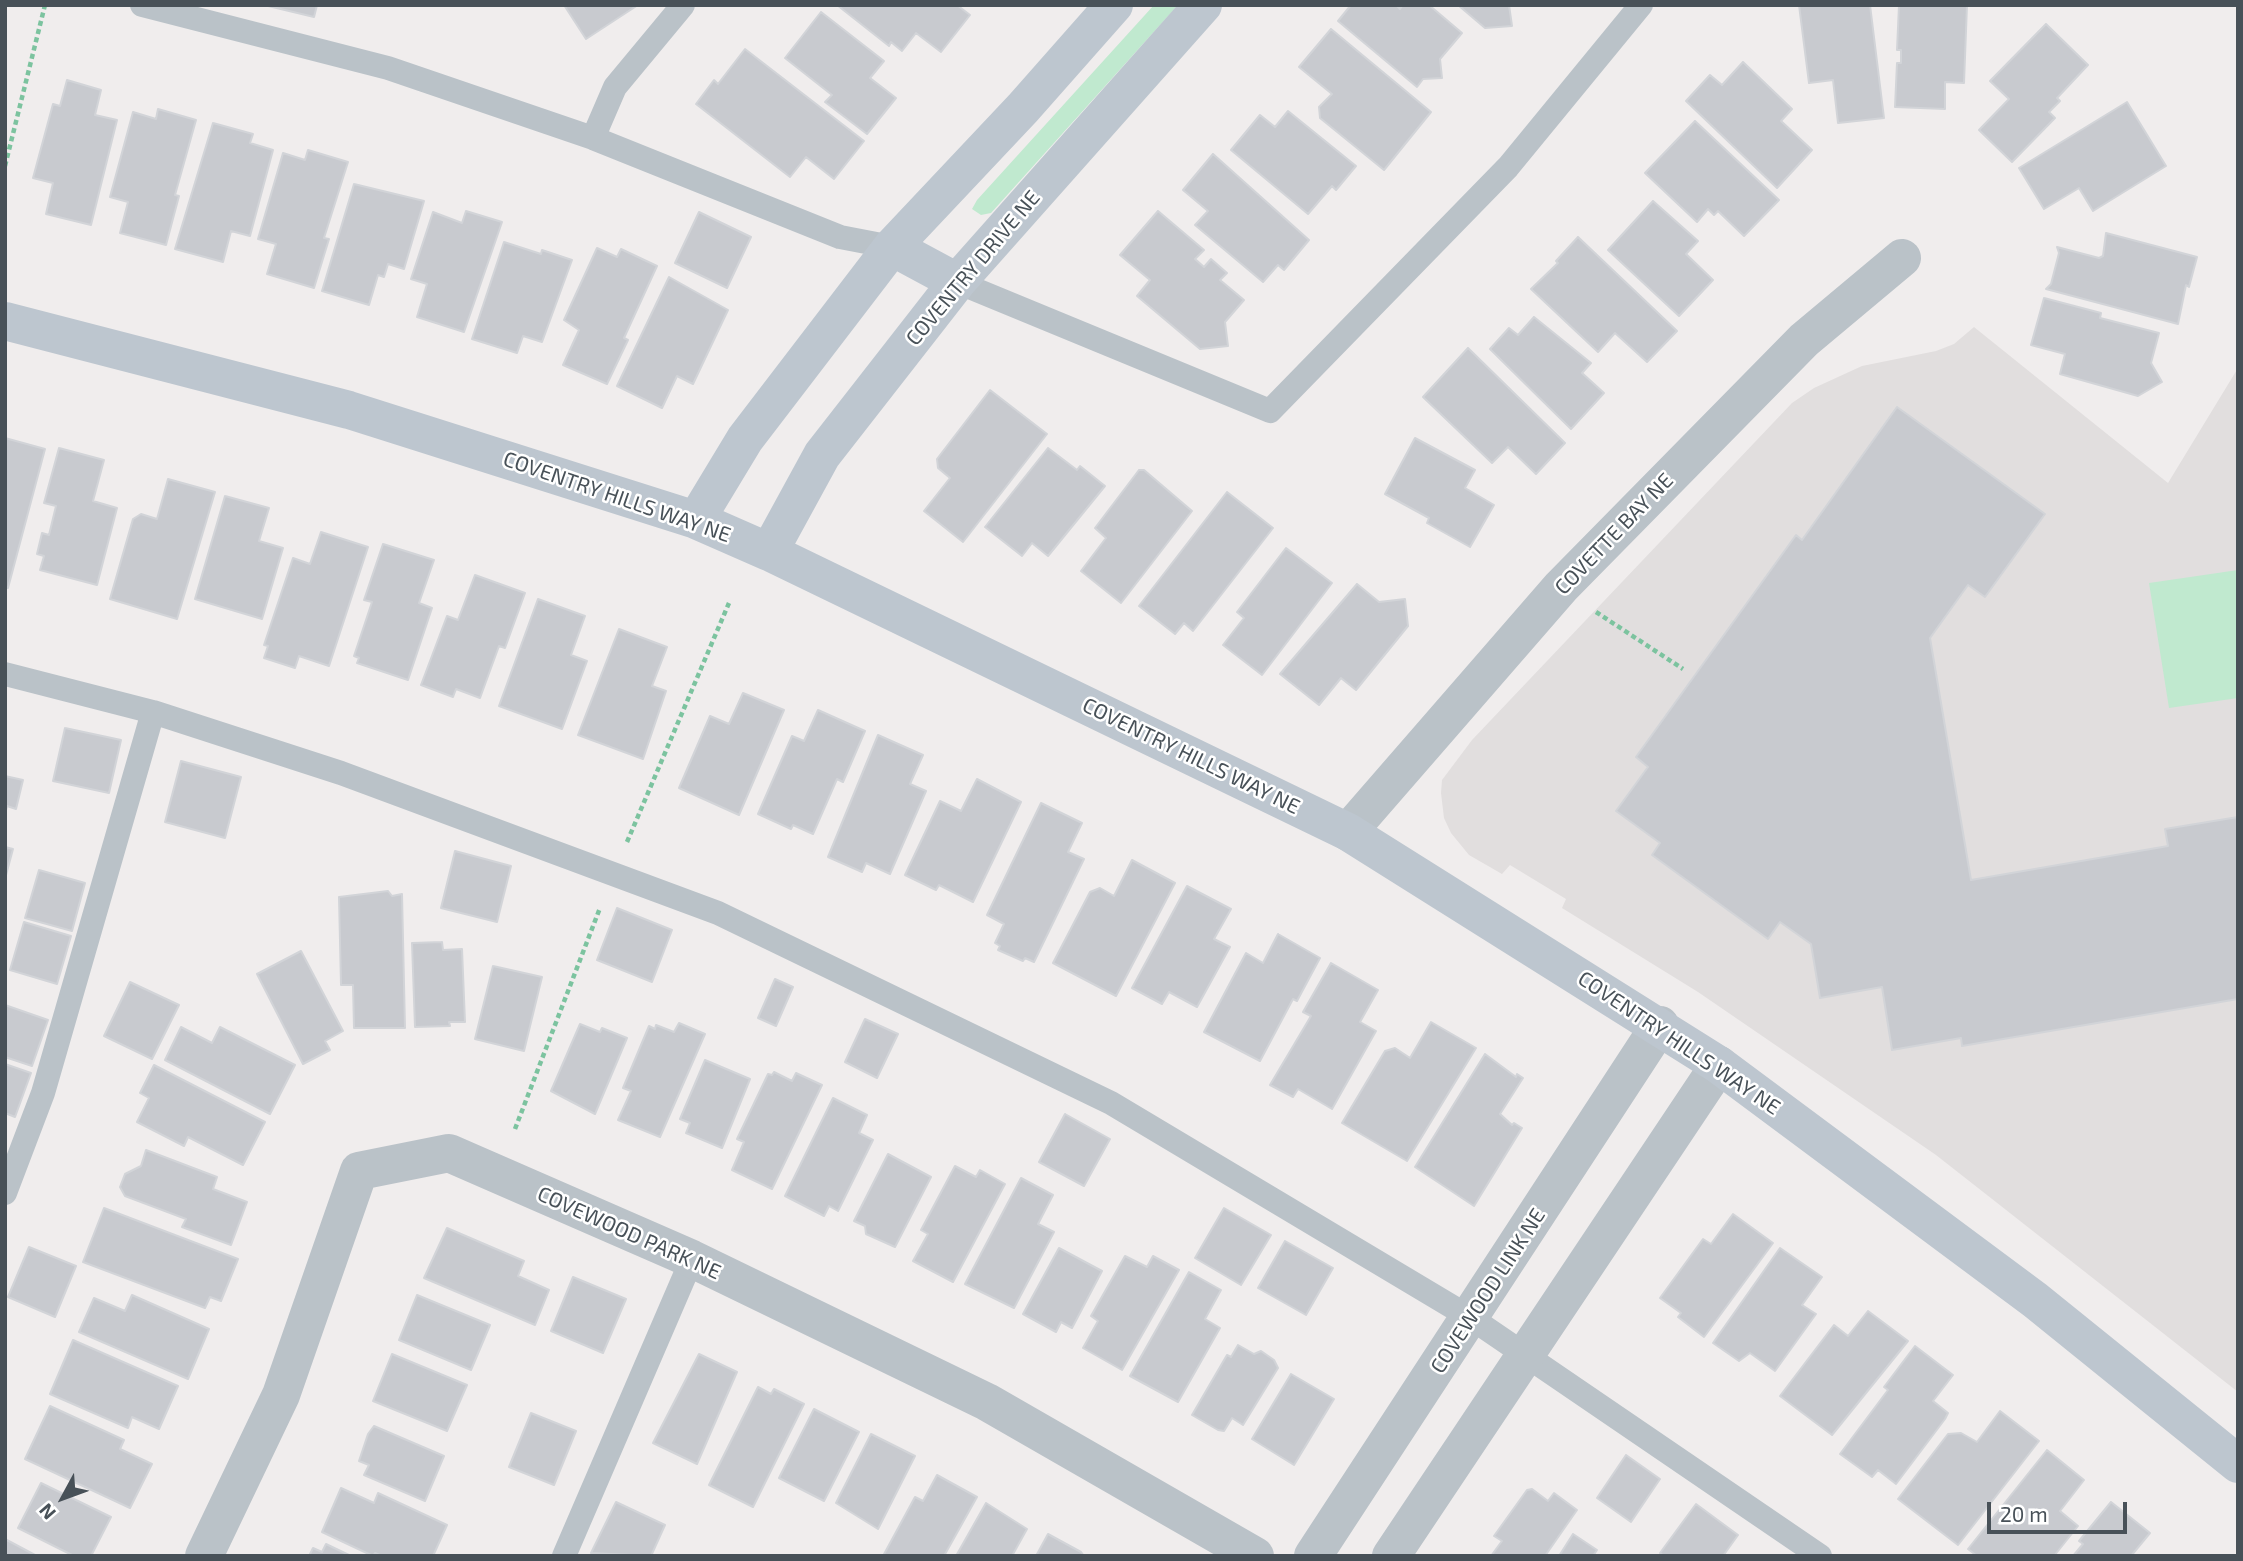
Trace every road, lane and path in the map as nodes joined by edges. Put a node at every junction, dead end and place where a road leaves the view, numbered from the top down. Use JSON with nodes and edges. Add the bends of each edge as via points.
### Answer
{"nodes":[{"id":1,"x":45,"y":5,"type":"edge"},
{"id":2,"x":142,"y":5,"type":"edge"},
{"id":3,"x":683,"y":5,"type":"edge"},
{"id":4,"x":1114,"y":5,"type":"edge"},
{"id":5,"x":1203,"y":5,"type":"edge"},
{"id":6,"x":1641,"y":5,"type":"edge"},
{"id":7,"x":593,"y":138,"type":"junction"},
{"id":8,"x":5,"y":166,"type":"edge"},
{"id":9,"x":892,"y":247,"type":"junction"},
{"id":10,"x":1902,"y":258,"type":"dead end"},
{"id":11,"x":957,"y":282,"type":"junction"},
{"id":12,"x":5,"y":321,"type":"edge"},
{"id":13,"x":696,"y":520,"type":"junction"},
{"id":14,"x":769,"y":552,"type":"junction"},
{"id":15,"x":729,"y":603,"type":"dead end"},
{"id":16,"x":1589,"y":607,"type":"dead end"},
{"id":17,"x":1683,"y":669,"type":"dead end"},
{"id":18,"x":5,"y":674,"type":"edge"},
{"id":19,"x":153,"y":712,"type":"junction"},
{"id":20,"x":1348,"y":832,"type":"junction"},
{"id":21,"x":613,"y":874,"type":"junction"},
{"id":22,"x":1660,"y":1025,"type":"junction"},
{"id":23,"x":1719,"y":1065,"type":"junction"},
{"id":24,"x":515,"y":1129,"type":"dead end"},
{"id":25,"x":5,"y":1193,"type":"edge"},
{"id":26,"x":692,"y":1259,"type":"junction"},
{"id":27,"x":1471,"y":1318,"type":"junction"},
{"id":28,"x":1524,"y":1355,"type":"junction"},
{"id":29,"x":2238,"y":1464,"type":"edge"},
{"id":30,"x":204,"y":1556,"type":"edge"},
{"id":31,"x":564,"y":1556,"type":"edge"},
{"id":32,"x":1255,"y":1556,"type":"edge"},
{"id":33,"x":1313,"y":1556,"type":"edge"},
{"id":34,"x":1391,"y":1556,"type":"edge"},
{"id":35,"x":1820,"y":1556,"type":"edge"}],
"edges":[{"from":1,"to":8,"type":"path"},
{"from":2,"to":7,"type":"lane","via":[[388,68]]},
{"from":3,"to":7,"type":"lane","via":[[615,87]]},
{"from":4,"to":9,"type":"street"},
{"from":5,"to":11,"type":"street","name":"COVENTRY DRIVE NE"},
{"from":6,"to":11,"type":"lane","via":[[1508,167],[1270,411]]},
{"from":7,"to":9,"type":"lane","via":[[840,237]]},
{"from":9,"to":11,"type":"street"},
{"from":9,"to":13,"type":"street","via":[[745,439]]},
{"from":10,"to":20,"type":"street","name":"COVETTE BAY NE","via":[[1804,340],[1571,577]]},
{"from":11,"to":14,"type":"street","name":"COVENTRY DRIVE NE","via":[[822,455]]},
{"from":12,"to":13,"type":"street","name":"COVENTRY HILLS WAY NE","via":[[349,410]]},
{"from":13,"to":14,"type":"street","name":"COVENTRY HILLS WAY NE"},
{"from":14,"to":20,"type":"street","name":"COVENTRY HILLS WAY NE"},
{"from":15,"to":21,"type":"path"},
{"from":16,"to":17,"type":"path"},
{"from":18,"to":19,"type":"lane"},
{"from":19,"to":21,"type":"lane","via":[[341,773]]},
{"from":19,"to":25,"type":"lane","via":[[43,1093]]},
{"from":20,"to":22,"type":"street","name":"COVENTRY HILLS WAY NE"},
{"from":21,"to":24,"type":"path"},
{"from":21,"to":27,"type":"lane","via":[[718,913],[1111,1103]]},
{"from":22,"to":23,"type":"street","name":"COVENTRY HILLS WAY NE"},
{"from":22,"to":27,"type":"street","name":"COVEWOOD LINK NE"},
{"from":23,"to":28,"type":"street"},
{"from":23,"to":29,"type":"street","name":"COVENTRY HILLS WAY NE","via":[[2035,1300]]},
{"from":26,"to":30,"type":"street","name":"COVEWOOD PARK NE","via":[[449,1153],[359,1171],[281,1395]]},
{"from":26,"to":31,"type":"lane"},
{"from":26,"to":32,"type":"street","name":"COVEWOOD PARK NE","via":[[987,1402]]},
{"from":27,"to":28,"type":"lane"},
{"from":27,"to":33,"type":"street","name":"COVEWOOD LINK NE"},
{"from":28,"to":34,"type":"street"},
{"from":28,"to":35,"type":"lane"}]}
